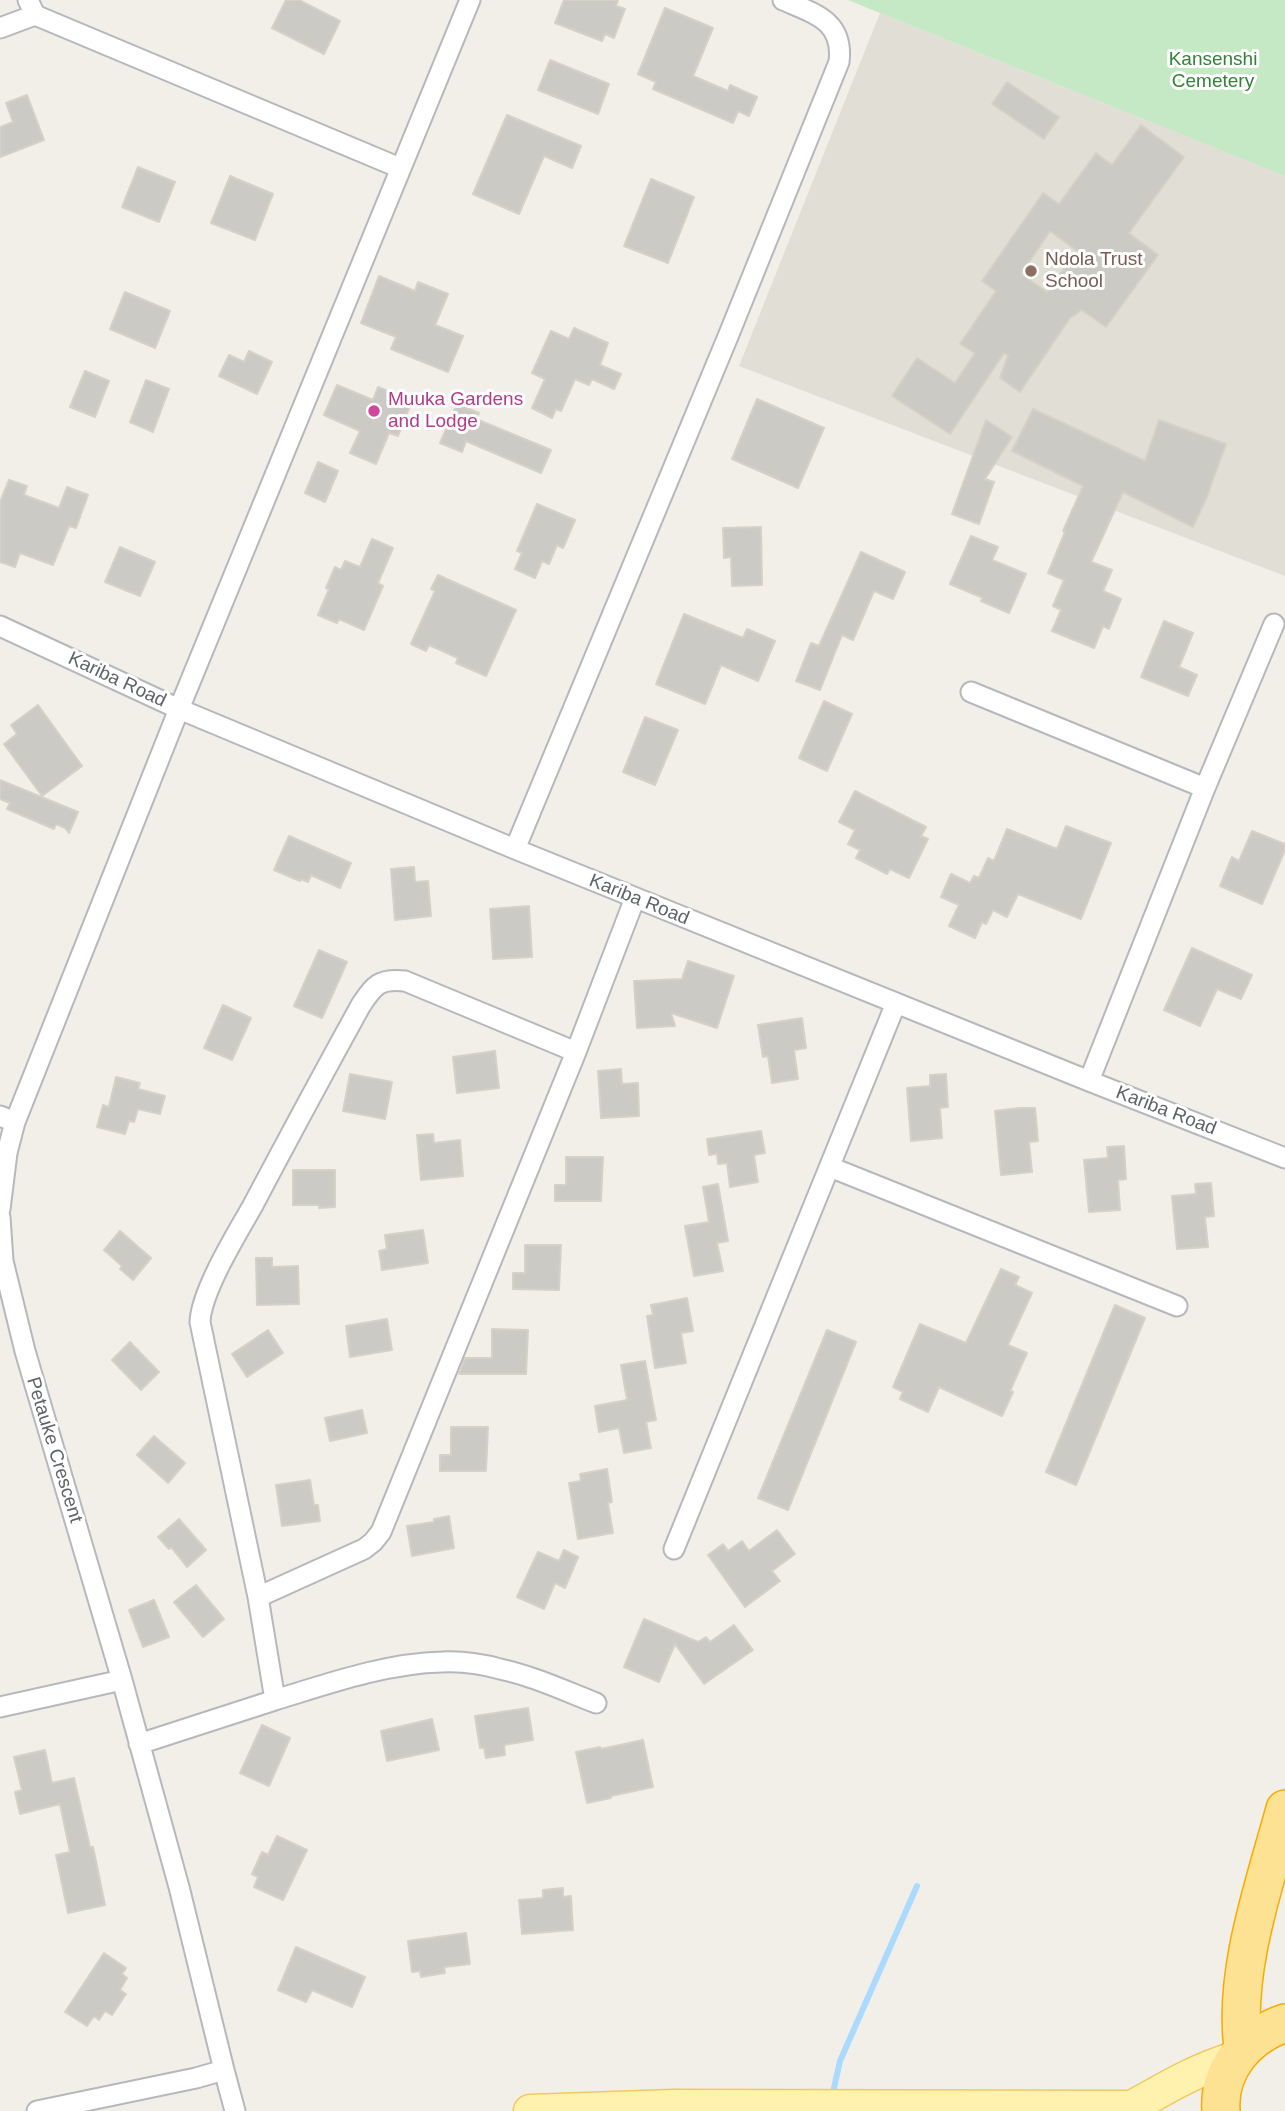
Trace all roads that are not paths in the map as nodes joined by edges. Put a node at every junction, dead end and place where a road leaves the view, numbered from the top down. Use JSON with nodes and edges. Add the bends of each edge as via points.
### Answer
{"nodes":[{"id":1,"x":470,"y":0,"type":"edge"},
{"id":2,"x":783,"y":0,"type":"edge"},
{"id":3,"x":32,"y":7,"type":"edge"},
{"id":4,"x":0,"y":28,"type":"edge"},
{"id":5,"x":400,"y":168,"type":"junction"},
{"id":6,"x":1274,"y":624,"type":"dead end"},
{"id":7,"x":0,"y":626,"type":"edge"},
{"id":8,"x":971,"y":692,"type":"dead end"},
{"id":9,"x":179,"y":709,"type":"junction"},
{"id":10,"x":1205,"y":789,"type":"junction"},
{"id":11,"x":515,"y":849,"type":"junction"},
{"id":12,"x":635,"y":898,"type":"junction"},
{"id":13,"x":896,"y":1003,"type":"junction"},
{"id":14,"x":576,"y":1052,"type":"junction"},
{"id":15,"x":1089,"y":1081,"type":"junction"},
{"id":16,"x":7,"y":1119,"type":"edge"},
{"id":17,"x":1285,"y":1158,"type":"edge"},
{"id":18,"x":830,"y":1167,"type":"junction"},
{"id":19,"x":0,"y":1209,"type":"edge"},
{"id":20,"x":0,"y":1217,"type":"edge"},
{"id":21,"x":1177,"y":1306,"type":"dead end"},
{"id":22,"x":674,"y":1549,"type":"dead end"},
{"id":23,"x":258,"y":1597,"type":"junction"},
{"id":24,"x":122,"y":1680,"type":"junction"},
{"id":25,"x":275,"y":1700,"type":"junction"},
{"id":26,"x":596,"y":1703,"type":"dead end"},
{"id":27,"x":0,"y":1707,"type":"edge"},
{"id":28,"x":139,"y":1744,"type":"junction"},
{"id":29,"x":1285,"y":1809,"type":"edge"},
{"id":30,"x":1285,"y":2023,"type":"edge"},
{"id":31,"x":1239,"y":2053,"type":"junction"},
{"id":32,"x":225,"y":2070,"type":"junction"},
{"id":33,"x":1136,"y":2109,"type":"edge"},
{"id":34,"x":37,"y":2111,"type":"edge"},
{"id":35,"x":235,"y":2111,"type":"edge"},
{"id":36,"x":530,"y":2111,"type":"edge"},
{"id":37,"x":1221,"y":2111,"type":"edge"}],
"edges":[{"from":1,"to":5,"type":"street"},
{"from":2,"to":11,"type":"street","via":[[833,28],[839,39],[839,62]]},
{"from":3,"to":4,"type":"street"},
{"from":3,"to":5,"type":"street"},
{"from":5,"to":9,"type":"street"},
{"from":6,"to":10,"type":"street"},
{"from":7,"to":9,"type":"street","name":"Kariba Road"},
{"from":8,"to":10,"type":"street"},
{"from":9,"to":11,"type":"street","name":"Kariba Road"},
{"from":9,"to":16,"type":"street"},
{"from":10,"to":15,"type":"street"},
{"from":11,"to":12,"type":"street","name":"Kariba Road"},
{"from":12,"to":13,"type":"street","name":"Kariba Road"},
{"from":12,"to":14,"type":"street"},
{"from":13,"to":15,"type":"street","name":"Kariba Road"},
{"from":13,"to":18,"type":"street"},
{"from":14,"to":23,"type":"street","via":[[381,1532],[364,1549]]},
{"from":14,"to":23,"type":"street","via":[[405,981],[379,983],[361,1005],[234,1238],[200,1311]]},
{"from":15,"to":17,"type":"street","name":"Kariba Road"},
{"from":16,"to":19,"type":"street"},
{"from":18,"to":21,"type":"street"},
{"from":18,"to":22,"type":"street"},
{"from":20,"to":24,"type":"street","name":"Petauke Crescent","via":[[3,1261],[25,1351]]},
{"from":23,"to":25,"type":"street"},
{"from":24,"to":27,"type":"street"},
{"from":24,"to":28,"type":"street","name":"Petauke Crescent"},
{"from":25,"to":26,"type":"street","via":[[384,1670],[442,1662],[505,1669]]},
{"from":25,"to":28,"type":"street"},
{"from":28,"to":32,"type":"street","name":"Petauke Crescent"},
{"from":29,"to":31,"type":"highway","via":[[1246,1964]]},
{"from":30,"to":31,"type":"highway","via":[[1266,2030]]},
{"from":31,"to":33,"type":"main road","via":[[1185,2076]]},
{"from":31,"to":37,"type":"highway","via":[[1225,2079]]},
{"from":32,"to":34,"type":"street"},
{"from":32,"to":35,"type":"street","name":"Petauke Crescent"},
{"from":33,"to":36,"type":"main road","via":[[673,2106]]}]}
